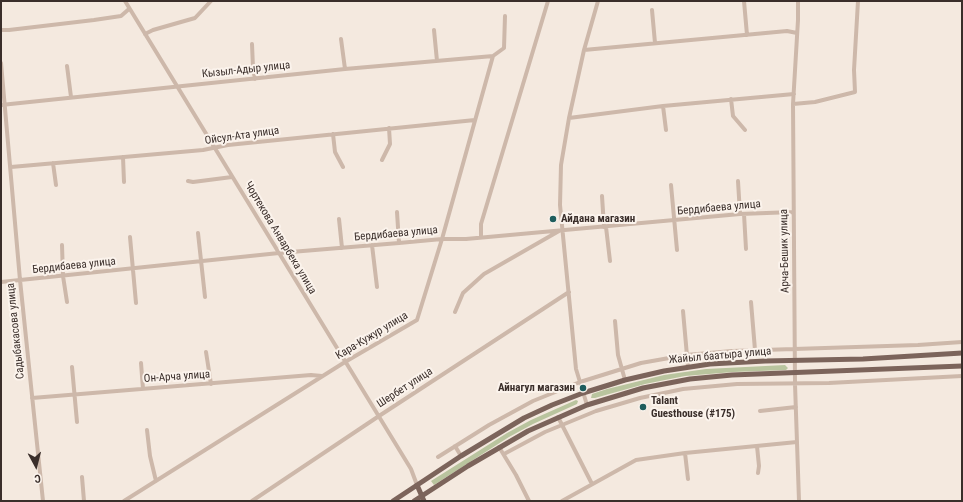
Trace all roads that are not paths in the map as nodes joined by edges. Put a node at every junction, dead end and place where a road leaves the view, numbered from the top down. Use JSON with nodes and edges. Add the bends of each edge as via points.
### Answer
{"nodes":[{"id":1,"x":125,"y":1,"type":"edge"},
{"id":2,"x":211,"y":1,"type":"edge"},
{"id":3,"x":548,"y":1,"type":"edge"},
{"id":4,"x":598,"y":1,"type":"edge"},
{"id":5,"x":744,"y":1,"type":"edge"},
{"id":6,"x":798,"y":1,"type":"edge"},
{"id":7,"x":858,"y":1,"type":"edge"},
{"id":8,"x":129,"y":9,"type":"junction"},
{"id":9,"x":652,"y":10,"type":"dead end"},
{"id":10,"x":505,"y":16,"type":"dead end"},
{"id":11,"x":1,"y":30,"type":"edge"},
{"id":12,"x":434,"y":30,"type":"dead end"},
{"id":13,"x":797,"y":33,"type":"junction"},
{"id":14,"x":145,"y":34,"type":"junction"},
{"id":15,"x":747,"y":35,"type":"junction"},
{"id":16,"x":341,"y":39,"type":"dead end"},
{"id":17,"x":655,"y":43,"type":"junction"},
{"id":18,"x":252,"y":44,"type":"dead end"},
{"id":19,"x":584,"y":50,"type":"junction"},
{"id":20,"x":494,"y":56,"type":"junction"},
{"id":21,"x":437,"y":61,"type":"junction"},
{"id":22,"x":1,"y":63,"type":"edge"},
{"id":23,"x":66,"y":66,"type":"dead end"},
{"id":24,"x":345,"y":69,"type":"junction"},
{"id":25,"x":256,"y":79,"type":"junction"},
{"id":26,"x":177,"y":86,"type":"junction"},
{"id":27,"x":794,"y":94,"type":"junction"},
{"id":28,"x":70,"y":98,"type":"junction"},
{"id":29,"x":731,"y":99,"type":"junction"},
{"id":30,"x":793,"y":104,"type":"junction"},
{"id":31,"x":3,"y":105,"type":"edge"},
{"id":32,"x":662,"y":106,"type":"junction"},
{"id":33,"x":569,"y":118,"type":"junction"},
{"id":34,"x":475,"y":120,"type":"junction"},
{"id":35,"x":388,"y":128,"type":"junction"},
{"id":36,"x":666,"y":130,"type":"dead end"},
{"id":37,"x":745,"y":130,"type":"dead end"},
{"id":38,"x":333,"y":134,"type":"junction"},
{"id":39,"x":215,"y":147,"type":"junction"},
{"id":40,"x":123,"y":158,"type":"junction"},
{"id":41,"x":382,"y":160,"type":"dead end"},
{"id":42,"x":53,"y":163,"type":"junction"},
{"id":43,"x":11,"y":167,"type":"junction"},
{"id":44,"x":344,"y":167,"type":"dead end"},
{"id":45,"x":232,"y":177,"type":"junction"},
{"id":46,"x":188,"y":181,"type":"dead end"},
{"id":47,"x":738,"y":181,"type":"dead end"},
{"id":48,"x":124,"y":182,"type":"dead end"},
{"id":49,"x":56,"y":185,"type":"dead end"},
{"id":50,"x":671,"y":185,"type":"dead end"},
{"id":51,"x":602,"y":196,"type":"dead end"},
{"id":52,"x":397,"y":212,"type":"dead end"},
{"id":53,"x":793,"y":212,"type":"junction"},
{"id":54,"x":742,"y":214,"type":"junction"},
{"id":55,"x":339,"y":219,"type":"dead end"},
{"id":56,"x":674,"y":220,"type":"junction"},
{"id":57,"x":605,"y":227,"type":"junction"},
{"id":58,"x":563,"y":229,"type":"junction"},
{"id":59,"x":198,"y":233,"type":"dead end"},
{"id":60,"x":130,"y":237,"type":"dead end"},
{"id":61,"x":481,"y":237,"type":"junction"},
{"id":62,"x":442,"y":239,"type":"junction"},
{"id":63,"x":399,"y":242,"type":"junction"},
{"id":64,"x":62,"y":245,"type":"dead end"},
{"id":65,"x":372,"y":245,"type":"junction"},
{"id":66,"x":342,"y":248,"type":"junction"},
{"id":67,"x":746,"y":249,"type":"dead end"},
{"id":68,"x":677,"y":250,"type":"dead end"},
{"id":69,"x":279,"y":253,"type":"junction"},
{"id":70,"x":610,"y":261,"type":"dead end"},
{"id":71,"x":202,"y":262,"type":"junction"},
{"id":72,"x":132,"y":269,"type":"junction"},
{"id":73,"x":63,"y":276,"type":"junction"},
{"id":74,"x":20,"y":280,"type":"junction"},
{"id":75,"x":1,"y":282,"type":"edge"},
{"id":76,"x":377,"y":287,"type":"dead end"},
{"id":77,"x":569,"y":292,"type":"junction"},
{"id":78,"x":205,"y":298,"type":"dead end"},
{"id":79,"x":67,"y":302,"type":"dead end"},
{"id":80,"x":751,"y":302,"type":"dead end"},
{"id":81,"x":136,"y":303,"type":"dead end"},
{"id":82,"x":455,"y":312,"type":"dead end"},
{"id":83,"x":683,"y":312,"type":"dead end"},
{"id":84,"x":615,"y":321,"type":"dead end"},
{"id":85,"x":962,"y":342,"type":"edge"},
{"id":86,"x":795,"y":349,"type":"junction"},
{"id":87,"x":755,"y":350,"type":"junction"},
{"id":88,"x":206,"y":352,"type":"dead end"},
{"id":89,"x":962,"y":353,"type":"edge"},
{"id":90,"x":686,"y":355,"type":"junction"},
{"id":91,"x":795,"y":360,"type":"junction"},
{"id":92,"x":345,"y":362,"type":"junction"},
{"id":93,"x":141,"y":363,"type":"dead end"},
{"id":94,"x":962,"y":366,"type":"edge"},
{"id":95,"x":72,"y":367,"type":"dead end"},
{"id":96,"x":688,"y":367,"type":"junction"},
{"id":97,"x":621,"y":368,"type":"junction"},
{"id":98,"x":796,"y":373,"type":"junction"},
{"id":99,"x":323,"y":376,"type":"junction"},
{"id":100,"x":962,"y":376,"type":"edge"},
{"id":101,"x":625,"y":380,"type":"junction"},
{"id":102,"x":580,"y":382,"type":"junction"},
{"id":103,"x":210,"y":384,"type":"junction"},
{"id":104,"x":796,"y":384,"type":"junction"},
{"id":105,"x":143,"y":389,"type":"junction"},
{"id":106,"x":583,"y":393,"type":"junction"},
{"id":107,"x":75,"y":395,"type":"junction"},
{"id":108,"x":32,"y":398,"type":"junction"},
{"id":109,"x":587,"y":405,"type":"junction"},
{"id":110,"x":796,"y":407,"type":"junction"},
{"id":111,"x":760,"y":411,"type":"dead end"},
{"id":112,"x":379,"y":416,"type":"junction"},
{"id":113,"x":558,"y":417,"type":"junction"},
{"id":114,"x":77,"y":422,"type":"dead end"},
{"id":115,"x":562,"y":424,"type":"junction"},
{"id":116,"x":146,"y":430,"type":"dead end"},
{"id":117,"x":797,"y":442,"type":"junction"},
{"id":118,"x":455,"y":446,"type":"junction"},
{"id":119,"x":757,"y":446,"type":"junction"},
{"id":120,"x":499,"y":447,"type":"junction"},
{"id":121,"x":685,"y":453,"type":"junction"},
{"id":122,"x":504,"y":454,"type":"junction"},
{"id":123,"x":461,"y":456,"type":"junction"},
{"id":124,"x":438,"y":457,"type":"dead end"},
{"id":125,"x":758,"y":473,"type":"dead end"},
{"id":126,"x":82,"y":477,"type":"dead end"},
{"id":127,"x":688,"y":479,"type":"dead end"},
{"id":128,"x":156,"y":481,"type":"junction"},
{"id":129,"x":592,"y":484,"type":"junction"},
{"id":130,"x":417,"y":485,"type":"junction"},
{"id":131,"x":422,"y":499,"type":"edge"},
{"id":132,"x":43,"y":501,"type":"edge"},
{"id":133,"x":84,"y":501,"type":"edge"},
{"id":134,"x":124,"y":501,"type":"edge"},
{"id":135,"x":252,"y":501,"type":"edge"},
{"id":136,"x":393,"y":501,"type":"edge"},
{"id":137,"x":415,"y":501,"type":"edge"},
{"id":138,"x":529,"y":501,"type":"edge"},
{"id":139,"x":562,"y":501,"type":"edge"},
{"id":140,"x":799,"y":501,"type":"edge"}],
"edges":[{"from":1,"to":8,"type":"street","name":"Чортекова Анварбека улица"},
{"from":2,"to":14,"type":"street","via":[[195,18]]},
{"from":3,"to":61,"type":"street","via":[[481,224]]},
{"from":4,"to":19,"type":"street"},
{"from":5,"to":15,"type":"street"},
{"from":6,"to":13,"type":"street","name":"Арча-Бешик улица"},
{"from":7,"to":30,"type":"street","via":[[854,92],[815,102]]},
{"from":8,"to":11,"type":"street","via":[[121,16]]},
{"from":8,"to":14,"type":"street","name":"Чортекова Анварбека улица"},
{"from":9,"to":17,"type":"street"},
{"from":10,"to":20,"type":"street","name":"Кара-Кужур улица","via":[[504,48]]},
{"from":12,"to":21,"type":"street"},
{"from":13,"to":15,"type":"street","via":[[787,31]]},
{"from":13,"to":27,"type":"street","name":"Арча-Бешик улица"},
{"from":14,"to":26,"type":"street","name":"Чортекова Анварбека улица"},
{"from":15,"to":17,"type":"street"},
{"from":16,"to":24,"type":"street"},
{"from":17,"to":19,"type":"street"},
{"from":18,"to":25,"type":"street"},
{"from":19,"to":33,"type":"street"},
{"from":20,"to":21,"type":"street","name":"Кызыл-Адыр улица"},
{"from":20,"to":34,"type":"street","name":"Кара-Кужур улица"},
{"from":21,"to":24,"type":"street","name":"Кызыл-Адыр улица"},
{"from":22,"to":31,"type":"street","name":"Садыбакасова улица"},
{"from":23,"to":28,"type":"street"},
{"from":24,"to":25,"type":"street","name":"Кызыл-Адыр улица"},
{"from":25,"to":26,"type":"street","name":"Кызыл-Адыр улица"},
{"from":26,"to":28,"type":"street","name":"Кызыл-Адыр улица"},
{"from":26,"to":39,"type":"street","name":"Чортекова Анварбека улица"},
{"from":27,"to":29,"type":"street"},
{"from":27,"to":30,"type":"street","name":"Арча-Бешик улица"},
{"from":28,"to":31,"type":"street","name":"Кызыл-Адыр улица"},
{"from":29,"to":32,"type":"street"},
{"from":29,"to":37,"type":"street","via":[[733,116]]},
{"from":30,"to":53,"type":"street","name":"Арча-Бешик улица"},
{"from":31,"to":43,"type":"street","name":"Садыбакасова улица"},
{"from":32,"to":33,"type":"street"},
{"from":32,"to":36,"type":"street"},
{"from":33,"to":58,"type":"street","via":[[561,164],[560,205]]},
{"from":34,"to":35,"type":"street","name":"Ойсул-Ата улица"},
{"from":34,"to":62,"type":"street","name":"Кара-Кужур улица"},
{"from":35,"to":38,"type":"street","name":"Ойсул-Ата улица"},
{"from":35,"to":41,"type":"street","via":[[390,144]]},
{"from":38,"to":39,"type":"street","name":"Ойсул-Ата улица"},
{"from":38,"to":44,"type":"street","via":[[335,152]]},
{"from":39,"to":40,"type":"street","name":"Ойсул-Ата улица"},
{"from":39,"to":45,"type":"street","name":"Чортекова Анварбека улица"},
{"from":40,"to":42,"type":"street","name":"Ойсул-Ата улица"},
{"from":40,"to":48,"type":"street"},
{"from":42,"to":43,"type":"street","name":"Ойсул-Ата улица"},
{"from":42,"to":49,"type":"street"},
{"from":43,"to":74,"type":"street","name":"Садыбакасова улица"},
{"from":45,"to":46,"type":"street"},
{"from":45,"to":69,"type":"street","name":"Чортекова Анварбека улица"},
{"from":47,"to":54,"type":"street"},
{"from":50,"to":56,"type":"street"},
{"from":51,"to":57,"type":"street"},
{"from":52,"to":63,"type":"street"},
{"from":53,"to":54,"type":"street","name":"Бердибаева улица"},
{"from":53,"to":86,"type":"street","name":"Арча-Бешик улица"},
{"from":54,"to":56,"type":"street","name":"Бердибаева улица"},
{"from":54,"to":67,"type":"street"},
{"from":55,"to":66,"type":"street"},
{"from":56,"to":57,"type":"street","name":"Бердибаева улица"},
{"from":56,"to":68,"type":"street"},
{"from":57,"to":58,"type":"street","name":"Бердибаева улица"},
{"from":57,"to":70,"type":"street"},
{"from":58,"to":61,"type":"street","name":"Бердибаева улица"},
{"from":58,"to":77,"type":"street"},
{"from":58,"to":82,"type":"street","via":[[484,274],[463,293]]},
{"from":59,"to":71,"type":"street"},
{"from":60,"to":72,"type":"street"},
{"from":61,"to":62,"type":"street","name":"Бердибаева улица"},
{"from":62,"to":63,"type":"street","name":"Бердибаева улица"},
{"from":62,"to":92,"type":"street","name":"Кара-Кужур улица","via":[[417,320]]},
{"from":63,"to":65,"type":"street","name":"Бердибаева улица"},
{"from":64,"to":73,"type":"street"},
{"from":65,"to":66,"type":"street","name":"Бердибаева улица"},
{"from":65,"to":76,"type":"street"},
{"from":66,"to":69,"type":"street","name":"Бердибаева улица"},
{"from":69,"to":71,"type":"street","name":"Бердибаева улица"},
{"from":69,"to":92,"type":"street","name":"Чортекова Анварбека улица"},
{"from":71,"to":72,"type":"street","name":"Бердибаева улица"},
{"from":71,"to":78,"type":"street"},
{"from":72,"to":73,"type":"street","name":"Бердибаева улица"},
{"from":72,"to":81,"type":"street"},
{"from":73,"to":74,"type":"street","name":"Бердибаева улица"},
{"from":73,"to":79,"type":"street"},
{"from":74,"to":75,"type":"street","name":"Бердибаева улица"},
{"from":74,"to":108,"type":"street","name":"Садыбакасова улица"},
{"from":77,"to":102,"type":"street","via":[[576,369]]},
{"from":77,"to":112,"type":"street","name":"Шербет улица"},
{"from":80,"to":87,"type":"street"},
{"from":83,"to":90,"type":"street"},
{"from":84,"to":97,"type":"street"},
{"from":85,"to":86,"type":"street"},
{"from":86,"to":87,"type":"street"},
{"from":86,"to":91,"type":"street","name":"Арча-Бешик улица"},
{"from":87,"to":90,"type":"street"},
{"from":88,"to":103,"type":"street"},
{"from":89,"to":91,"type":"main road","name":"Жайыл баатыра улица"},
{"from":90,"to":96,"type":"street"},
{"from":90,"to":97,"type":"street"},
{"from":91,"to":96,"type":"main road","name":"Жайыл баатыра улица"},
{"from":91,"to":98,"type":"street","name":"Арча-Бешик улица"},
{"from":92,"to":99,"type":"street","name":"Кара-Кужур улица"},
{"from":92,"to":112,"type":"street","name":"Чортекова Анварбека улица"},
{"from":93,"to":105,"type":"street"},
{"from":94,"to":98,"type":"main road","name":"Жайыл баатыра улица"},
{"from":95,"to":107,"type":"street"},
{"from":96,"to":101,"type":"main road","name":"Жайыл баатыра улица"},
{"from":97,"to":101,"type":"street"},
{"from":97,"to":102,"type":"street"},
{"from":98,"to":104,"type":"street","name":"Арча-Бешик улица"},
{"from":98,"to":109,"type":"main road","name":"Жайыл баатыра улица","via":[[690,379],[643,388]]},
{"from":99,"to":103,"type":"street","name":"Он-Арча улица"},
{"from":99,"to":128,"type":"street","name":"Кара-Кужур улица"},
{"from":100,"to":104,"type":"street"},
{"from":101,"to":106,"type":"main road","name":"Жайыл баатыра улица"},
{"from":102,"to":106,"type":"street"},
{"from":102,"to":118,"type":"street","via":[[522,406]]},
{"from":103,"to":105,"type":"street","name":"Он-Арча улица"},
{"from":104,"to":110,"type":"street","name":"Арча-Бешик улица"},
{"from":104,"to":115,"type":"street","via":[[737,384],[682,389],[609,406]]},
{"from":105,"to":107,"type":"street","name":"Он-Арча улица"},
{"from":106,"to":109,"type":"street"},
{"from":106,"to":123,"type":"main road","name":"Жайыл баатыра улица","via":[[524,418]]},
{"from":107,"to":108,"type":"street","name":"Он-Арча улица"},
{"from":107,"to":114,"type":"street"},
{"from":108,"to":132,"type":"street","name":"Садыбакасова улица"},
{"from":109,"to":113,"type":"main road","name":"Жайыл баатыра улица"},
{"from":110,"to":111,"type":"street"},
{"from":110,"to":117,"type":"street","name":"Арча-Бешик улица"},
{"from":112,"to":130,"type":"street","name":"Чортекова Анварбека улица","via":[[411,469]]},
{"from":112,"to":135,"type":"street","name":"Шербет улица"},
{"from":113,"to":115,"type":"street"},
{"from":113,"to":120,"type":"main road","name":"Жайыл баатыра улица"},
{"from":115,"to":122,"type":"street"},
{"from":115,"to":129,"type":"street"},
{"from":116,"to":128,"type":"street"},
{"from":117,"to":119,"type":"street"},
{"from":117,"to":140,"type":"street","name":"Арча-Бешик улица"},
{"from":118,"to":123,"type":"street"},
{"from":118,"to":124,"type":"street"},
{"from":119,"to":121,"type":"street"},
{"from":119,"to":125,"type":"street"},
{"from":120,"to":122,"type":"street"},
{"from":120,"to":131,"type":"main road","name":"Жайыл баатыра улица"},
{"from":121,"to":127,"type":"street"},
{"from":121,"to":129,"type":"street","via":[[636,460]]},
{"from":122,"to":138,"type":"street"},
{"from":123,"to":130,"type":"main road","name":"Жайыл баатыра улица"},
{"from":126,"to":133,"type":"street"},
{"from":128,"to":134,"type":"street","name":"Кара-Кужур улица"},
{"from":129,"to":139,"type":"street"},
{"from":130,"to":131,"type":"main road"},
{"from":130,"to":136,"type":"main road","name":"Жайыл баатыра улица"},
{"from":130,"to":137,"type":"main road"},
{"from":131,"to":137,"type":"main road","name":"Жайыл баатыра улица"}]}
